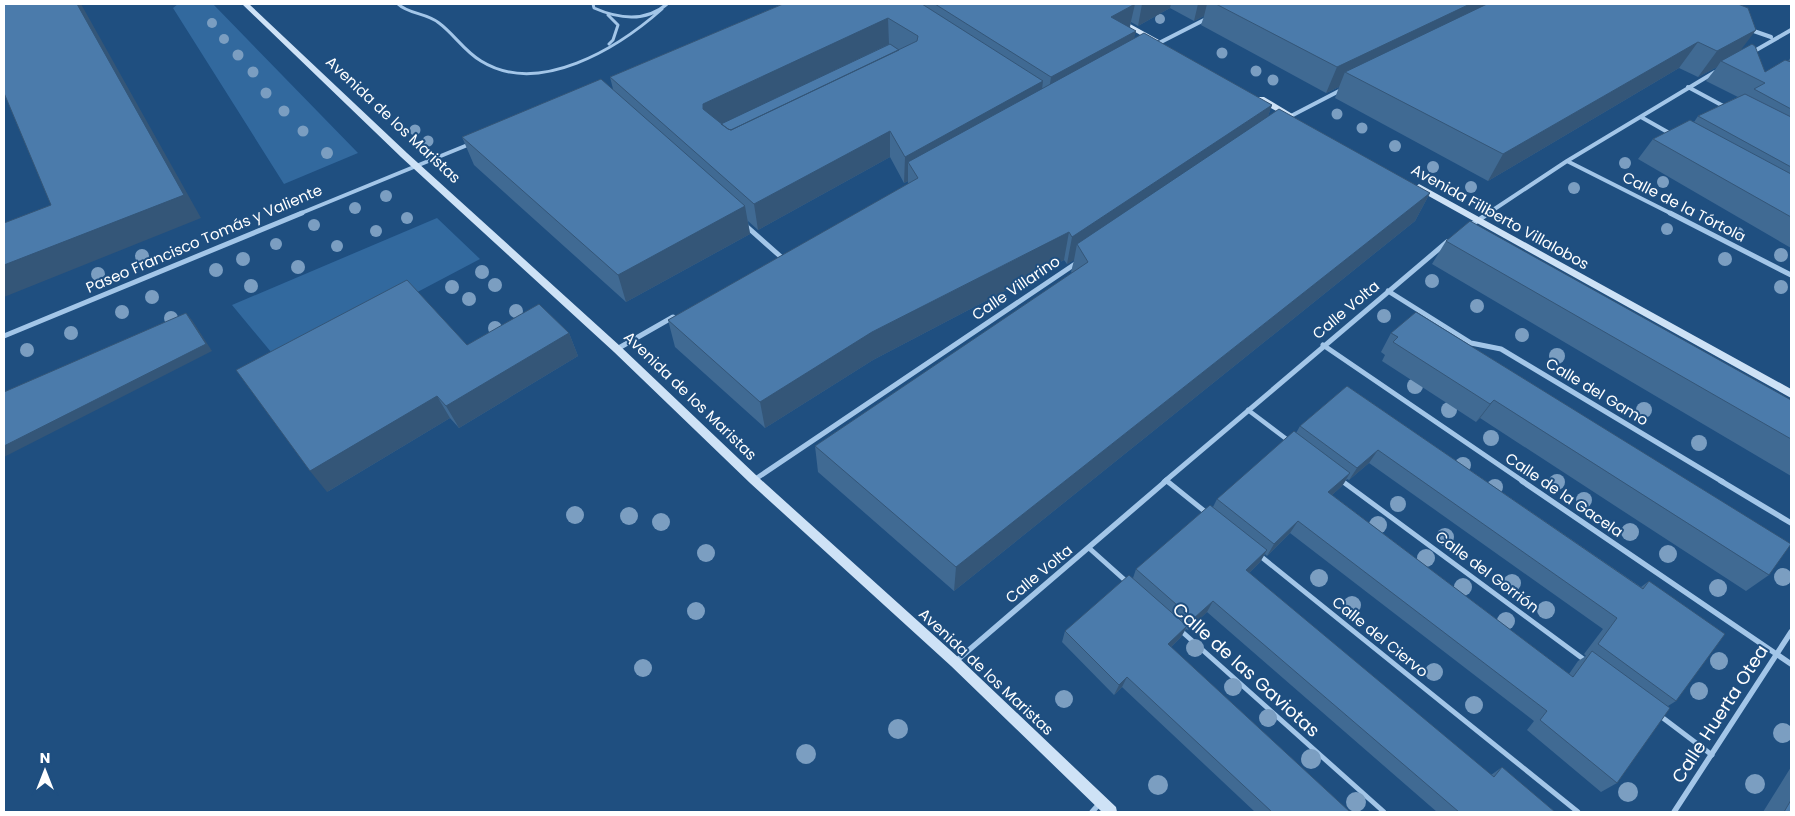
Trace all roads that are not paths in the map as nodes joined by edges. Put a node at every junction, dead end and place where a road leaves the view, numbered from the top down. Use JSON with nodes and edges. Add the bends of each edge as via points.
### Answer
{"nodes":[{"id":1,"x":245,"y":4,"type":"edge"},
{"id":2,"x":398,"y":4,"type":"edge"},
{"id":3,"x":593,"y":4,"type":"edge"},
{"id":4,"x":667,"y":4,"type":"edge"},
{"id":5,"x":662,"y":9,"type":"junction"},
{"id":6,"x":1216,"y":13,"type":"dead end"},
{"id":7,"x":1108,"y":14,"type":"edge"},
{"id":8,"x":608,"y":15,"type":"junction"},
{"id":9,"x":1742,"y":27,"type":"edge"},
{"id":10,"x":1790,"y":32,"type":"edge"},
{"id":11,"x":1772,"y":37,"type":"junction"},
{"id":12,"x":1156,"y":44,"type":"junction"},
{"id":13,"x":603,"y":49,"type":"junction"},
{"id":14,"x":1173,"y":50,"type":"edge"},
{"id":15,"x":1745,"y":56,"type":"edge"},
{"id":16,"x":1721,"y":69,"type":"edge"},
{"id":17,"x":1350,"y":86,"type":"edge"},
{"id":18,"x":1688,"y":87,"type":"junction"},
{"id":19,"x":1250,"y":92,"type":"edge"},
{"id":20,"x":1730,"y":109,"type":"edge"},
{"id":21,"x":1641,"y":117,"type":"junction"},
{"id":22,"x":1288,"y":118,"type":"junction"},
{"id":23,"x":1299,"y":120,"type":"edge"},
{"id":24,"x":1677,"y":137,"type":"edge"},
{"id":25,"x":476,"y":141,"type":"edge"},
{"id":26,"x":1567,"y":161,"type":"junction"},
{"id":27,"x":415,"y":165,"type":"junction"},
{"id":28,"x":1409,"y":182,"type":"edge"},
{"id":29,"x":738,"y":218,"type":"edge"},
{"id":30,"x":1477,"y":220,"type":"junction"},
{"id":31,"x":1463,"y":230,"type":"edge"},
{"id":32,"x":1450,"y":240,"type":"edge"},
{"id":33,"x":787,"y":252,"type":"edge"},
{"id":34,"x":780,"y":256,"type":"junction"},
{"id":35,"x":1085,"y":257,"type":"edge"},
{"id":36,"x":772,"y":261,"type":"edge"},
{"id":37,"x":1791,"y":275,"type":"edge"},
{"id":38,"x":1388,"y":291,"type":"junction"},
{"id":39,"x":682,"y":312,"type":"edge"},
{"id":40,"x":4,"y":336,"type":"edge"},
{"id":41,"x":1323,"y":345,"type":"junction"},
{"id":42,"x":617,"y":349,"type":"junction"},
{"id":43,"x":1791,"y":394,"type":"edge"},
{"id":44,"x":1248,"y":410,"type":"junction"},
{"id":45,"x":1292,"y":444,"type":"edge"},
{"id":46,"x":1332,"y":473,"type":"edge"},
{"id":47,"x":754,"y":480,"type":"junction"},
{"id":48,"x":1166,"y":480,"type":"junction"},
{"id":49,"x":1210,"y":516,"type":"edge"},
{"id":50,"x":1791,"y":523,"type":"edge"},
{"id":51,"x":1089,"y":548,"type":"junction"},
{"id":52,"x":1256,"y":553,"type":"edge"},
{"id":53,"x":1130,"y":585,"type":"edge"},
{"id":54,"x":1174,"y":624,"type":"edge"},
{"id":55,"x":1791,"y":632,"type":"edge"},
{"id":56,"x":1776,"y":654,"type":"junction"},
{"id":57,"x":955,"y":662,"type":"junction"},
{"id":58,"x":1791,"y":664,"type":"edge"},
{"id":59,"x":1595,"y":668,"type":"edge"},
{"id":60,"x":1651,"y":709,"type":"edge"},
{"id":61,"x":1712,"y":755,"type":"junction"},
{"id":62,"x":1096,"y":808,"type":"edge"},
{"id":63,"x":1111,"y":812,"type":"edge"},
{"id":64,"x":1384,"y":812,"type":"edge"},
{"id":65,"x":1578,"y":812,"type":"edge"},
{"id":66,"x":1674,"y":812,"type":"edge"}],
"edges":[{"from":1,"to":27,"type":"main road","name":"Avenida de los Maristas"},
{"from":2,"to":13,"type":"lane","via":[[433,18],[484,64],[512,74],[542,73]]},
{"from":3,"to":8,"type":"lane","via":[[594,8]]},
{"from":4,"to":5,"type":"lane"},
{"from":5,"to":8,"type":"lane","via":[[648,16],[627,19]]},
{"from":5,"to":13,"type":"lane","via":[[647,24]]},
{"from":6,"to":12,"type":"street"},
{"from":7,"to":12,"type":"main road"},
{"from":8,"to":13,"type":"lane","via":[[618,24],[617,32]]},
{"from":9,"to":11,"type":"street"},
{"from":10,"to":11,"type":"street"},
{"from":11,"to":15,"type":"street"},
{"from":12,"to":14,"type":"main road"},
{"from":16,"to":18,"type":"street"},
{"from":17,"to":22,"type":"street"},
{"from":18,"to":20,"type":"street"},
{"from":18,"to":21,"type":"street"},
{"from":19,"to":22,"type":"main road"},
{"from":21,"to":24,"type":"street"},
{"from":21,"to":26,"type":"street"},
{"from":22,"to":23,"type":"main road"},
{"from":25,"to":27,"type":"street","name":"Paseo Francisco Tomás y Valiente"},
{"from":26,"to":30,"type":"street"},
{"from":26,"to":37,"type":"street","name":"Calle de la Tórtola"},
{"from":27,"to":40,"type":"street","name":"Paseo Francisco Tomás y Valiente"},
{"from":27,"to":42,"type":"main road","name":"Avenida de los Maristas"},
{"from":28,"to":30,"type":"main road","name":"Avenida Filiberto Villalobos"},
{"from":29,"to":34,"type":"street"},
{"from":30,"to":31,"type":"street"},
{"from":30,"to":43,"type":"main road","name":"Avenida Filiberto Villalobos"},
{"from":32,"to":38,"type":"street","name":"Calle Volta"},
{"from":33,"to":34,"type":"street"},
{"from":34,"to":36,"type":"street"},
{"from":35,"to":47,"type":"street","name":"Calle Villarino"},
{"from":38,"to":41,"type":"street","name":"Calle Volta"},
{"from":38,"to":50,"type":"street","name":"Calle del Gamo","via":[[1471,343],[1501,349]]},
{"from":39,"to":42,"type":"street"},
{"from":41,"to":44,"type":"street","name":"Calle Volta"},
{"from":41,"to":56,"type":"street","name":"Calle de la Gacela"},
{"from":42,"to":47,"type":"main road","name":"Avenida de los Maristas"},
{"from":44,"to":45,"type":"street"},
{"from":44,"to":48,"type":"street","name":"Calle Volta"},
{"from":46,"to":59,"type":"street","name":"Calle del Gorrión"},
{"from":47,"to":57,"type":"main road","name":"Avenida de los Maristas"},
{"from":48,"to":49,"type":"street"},
{"from":48,"to":51,"type":"street","name":"Calle Volta"},
{"from":51,"to":53,"type":"street"},
{"from":51,"to":57,"type":"street","name":"Calle Volta"},
{"from":52,"to":65,"type":"street","name":"Calle del Ciervo"},
{"from":54,"to":64,"type":"street","name":"Calle de las Gaviotas"},
{"from":55,"to":56,"type":"street","name":"Calle Huerta Otea"},
{"from":56,"to":58,"type":"street","name":"Calle de la Gacela"},
{"from":56,"to":61,"type":"street","name":"Calle Huerta Otea"},
{"from":57,"to":62,"type":"main road","name":"Avenida de los Maristas"},
{"from":60,"to":61,"type":"street"},
{"from":61,"to":66,"type":"street","name":"Calle Huerta Otea"},
{"from":62,"to":63,"type":"main road","name":"Avenida de los Maristas"}]}
